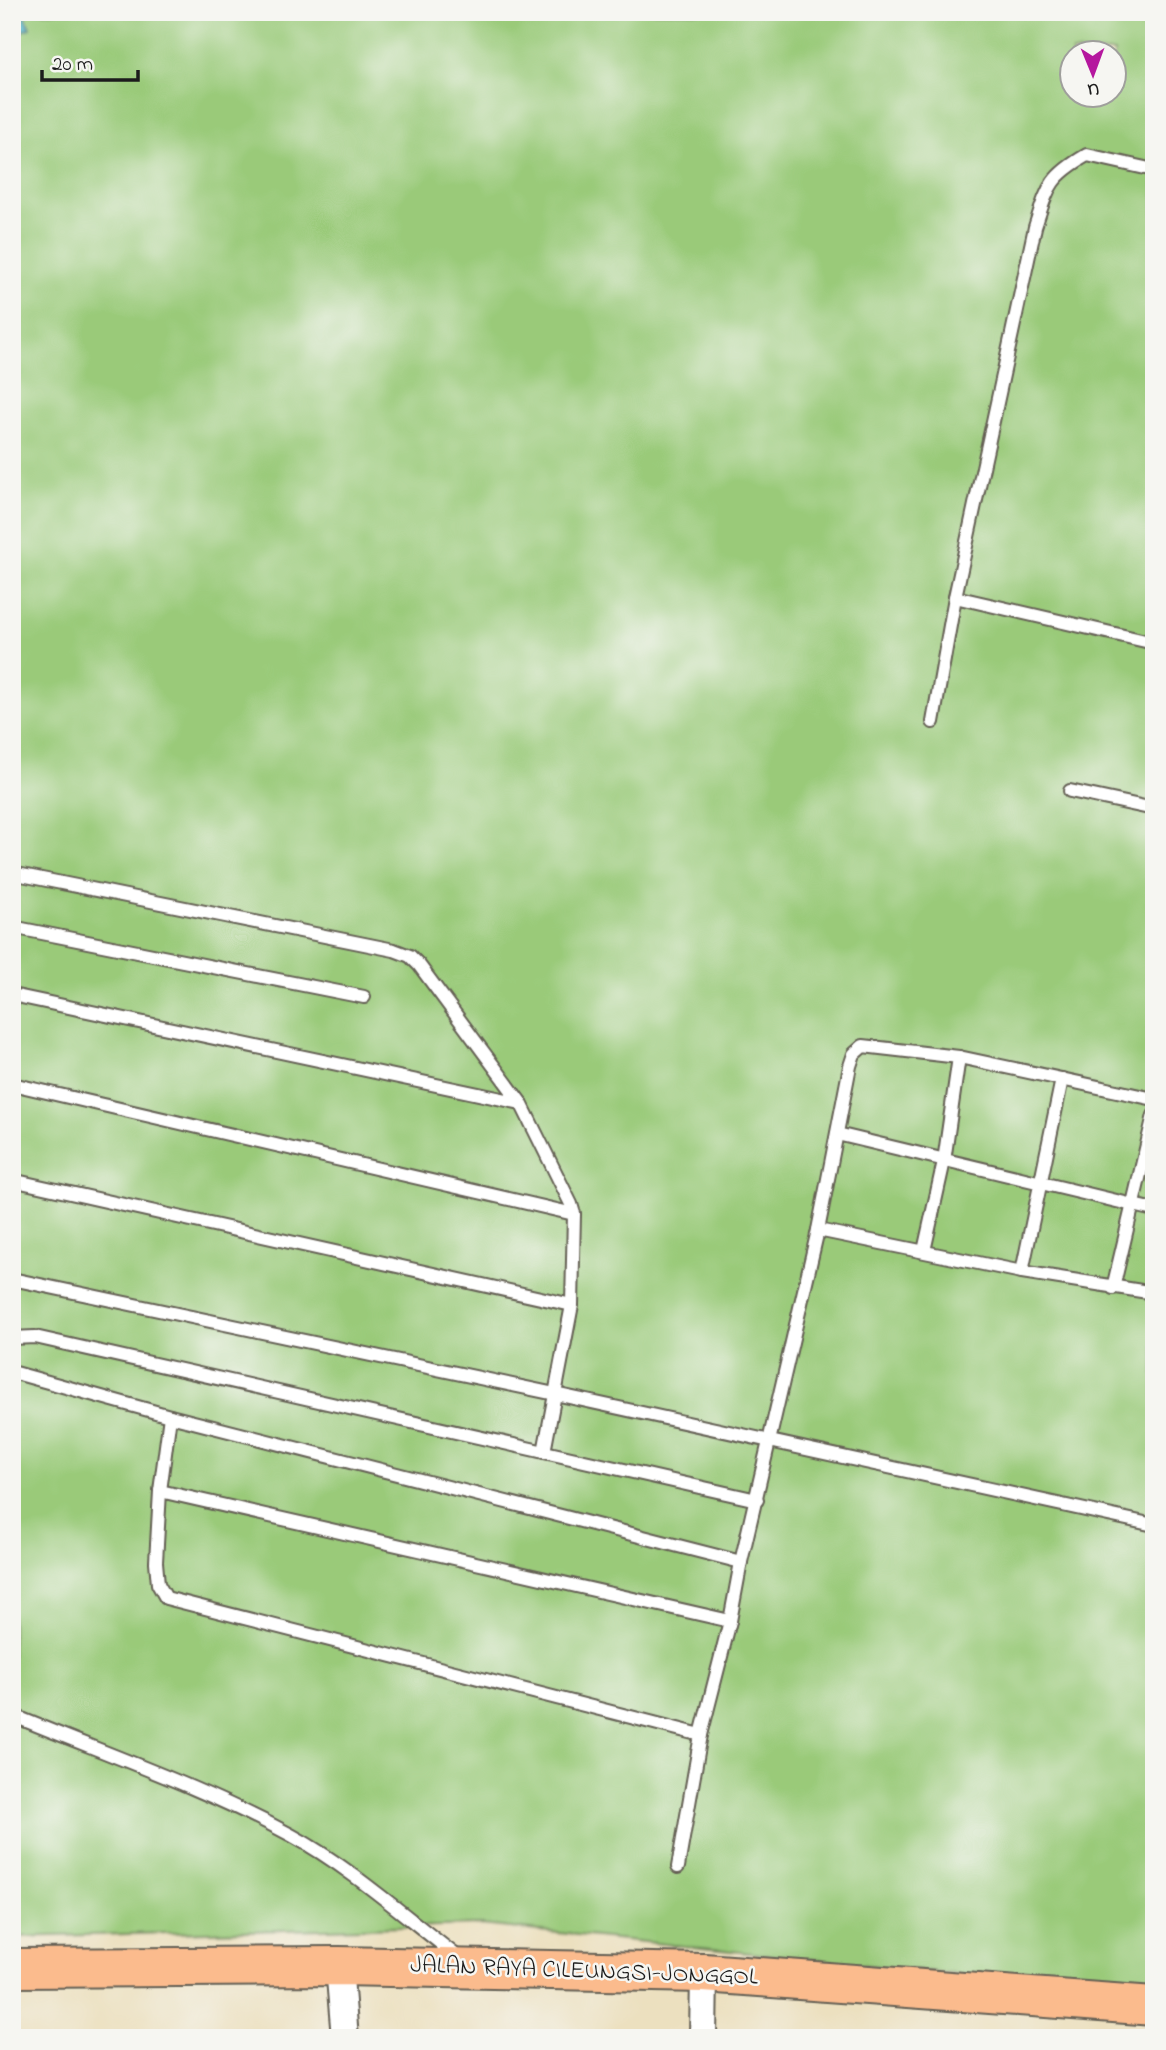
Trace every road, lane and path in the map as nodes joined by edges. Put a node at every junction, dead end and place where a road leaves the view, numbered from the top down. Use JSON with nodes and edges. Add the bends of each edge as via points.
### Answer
{"nodes":[{"id":1,"x":1154,"y":170,"type":"edge"},
{"id":2,"x":955,"y":597,"type":"junction"},
{"id":3,"x":1154,"y":643,"type":"edge"},
{"id":4,"x":933,"y":722,"type":"dead end"},
{"id":5,"x":1070,"y":791,"type":"dead end"},
{"id":6,"x":1154,"y":809,"type":"edge"},
{"id":7,"x":12,"y":873,"type":"edge"},
{"id":8,"x":12,"y":927,"type":"edge"},
{"id":9,"x":12,"y":995,"type":"edge"},
{"id":10,"x":364,"y":998,"type":"dead end"},
{"id":11,"x":959,"y":1057,"type":"junction"},
{"id":12,"x":1062,"y":1079,"type":"junction"},
{"id":13,"x":12,"y":1084,"type":"edge"},
{"id":14,"x":1154,"y":1099,"type":"edge"},
{"id":15,"x":521,"y":1103,"type":"junction"},
{"id":16,"x":1154,"y":1115,"type":"edge"},
{"id":17,"x":837,"y":1134,"type":"junction"},
{"id":18,"x":944,"y":1161,"type":"junction"},
{"id":19,"x":12,"y":1180,"type":"edge"},
{"id":20,"x":1041,"y":1184,"type":"junction"},
{"id":21,"x":1133,"y":1205,"type":"junction"},
{"id":22,"x":1154,"y":1210,"type":"edge"},
{"id":23,"x":574,"y":1214,"type":"junction"},
{"id":24,"x":818,"y":1230,"type":"junction"},
{"id":25,"x":925,"y":1251,"type":"junction"},
{"id":26,"x":1022,"y":1272,"type":"junction"},
{"id":27,"x":12,"y":1279,"type":"edge"},
{"id":28,"x":1113,"y":1288,"type":"junction"},
{"id":29,"x":1154,"y":1293,"type":"edge"},
{"id":30,"x":572,"y":1305,"type":"junction"},
{"id":31,"x":12,"y":1338,"type":"edge"},
{"id":32,"x":12,"y":1372,"type":"edge"},
{"id":33,"x":555,"y":1394,"type":"junction"},
{"id":34,"x":170,"y":1416,"type":"junction"},
{"id":35,"x":769,"y":1442,"type":"junction"},
{"id":36,"x":544,"y":1452,"type":"junction"},
{"id":37,"x":160,"y":1491,"type":"junction"},
{"id":38,"x":757,"y":1500,"type":"junction"},
{"id":39,"x":1154,"y":1525,"type":"edge"},
{"id":40,"x":741,"y":1562,"type":"junction"},
{"id":41,"x":730,"y":1621,"type":"junction"},
{"id":42,"x":12,"y":1715,"type":"edge"},
{"id":43,"x":701,"y":1735,"type":"junction"},
{"id":44,"x":678,"y":1867,"type":"dead end"},
{"id":45,"x":340,"y":1966,"type":"junction"},
{"id":46,"x":12,"y":1968,"type":"edge"},
{"id":47,"x":473,"y":1968,"type":"junction"},
{"id":48,"x":704,"y":1973,"type":"junction"},
{"id":49,"x":1154,"y":2006,"type":"edge"},
{"id":50,"x":345,"y":2038,"type":"edge"},
{"id":51,"x":703,"y":2038,"type":"edge"}],
"edges":[{"from":1,"to":2,"type":"lane","via":[[1087,155],[1048,186],[1035,227]]},
{"from":2,"to":3,"type":"lane"},
{"from":2,"to":4,"type":"lane"},
{"from":5,"to":6,"type":"lane"},
{"from":7,"to":15,"type":"lane","via":[[410,956]]},
{"from":8,"to":10,"type":"lane"},
{"from":9,"to":15,"type":"lane"},
{"from":11,"to":12,"type":"lane"},
{"from":11,"to":17,"type":"lane","via":[[863,1046],[851,1060]]},
{"from":11,"to":18,"type":"lane"},
{"from":12,"to":14,"type":"lane"},
{"from":12,"to":20,"type":"lane"},
{"from":13,"to":23,"type":"lane"},
{"from":15,"to":23,"type":"lane"},
{"from":16,"to":21,"type":"lane"},
{"from":17,"to":18,"type":"lane"},
{"from":17,"to":24,"type":"lane"},
{"from":18,"to":20,"type":"lane"},
{"from":18,"to":25,"type":"lane"},
{"from":19,"to":30,"type":"lane"},
{"from":20,"to":21,"type":"lane"},
{"from":20,"to":26,"type":"lane"},
{"from":21,"to":22,"type":"lane"},
{"from":21,"to":28,"type":"lane"},
{"from":23,"to":30,"type":"lane"},
{"from":24,"to":25,"type":"lane"},
{"from":24,"to":35,"type":"lane"},
{"from":25,"to":26,"type":"lane"},
{"from":26,"to":28,"type":"lane"},
{"from":27,"to":33,"type":"lane"},
{"from":28,"to":29,"type":"lane"},
{"from":30,"to":33,"type":"lane"},
{"from":31,"to":36,"type":"lane","via":[[34,1337]]},
{"from":32,"to":34,"type":"lane"},
{"from":33,"to":35,"type":"lane"},
{"from":33,"to":36,"type":"lane"},
{"from":34,"to":37,"type":"lane"},
{"from":34,"to":40,"type":"lane"},
{"from":35,"to":38,"type":"lane"},
{"from":35,"to":39,"type":"lane"},
{"from":36,"to":38,"type":"lane"},
{"from":37,"to":41,"type":"lane"},
{"from":37,"to":43,"type":"lane","via":[[157,1573],[166,1598]]},
{"from":38,"to":40,"type":"lane"},
{"from":40,"to":41,"type":"lane"},
{"from":41,"to":43,"type":"lane"},
{"from":42,"to":47,"type":"lane","via":[[203,1792],[293,1836]]},
{"from":43,"to":44,"type":"lane"},
{"from":45,"to":46,"type":"main road","name":"JALAN RAYA CILEUNGSI-JONGGOL"},
{"from":45,"to":47,"type":"main road","name":"JALAN RAYA CILEUNGSI-JONGGOL"},
{"from":45,"to":50,"type":"street"},
{"from":47,"to":48,"type":"main road","name":"JALAN RAYA CILEUNGSI-JONGGOL"},
{"from":48,"to":49,"type":"main road","name":"JALAN RAYA CILEUNGSI-JONGGOL"},
{"from":48,"to":51,"type":"street"}]}
